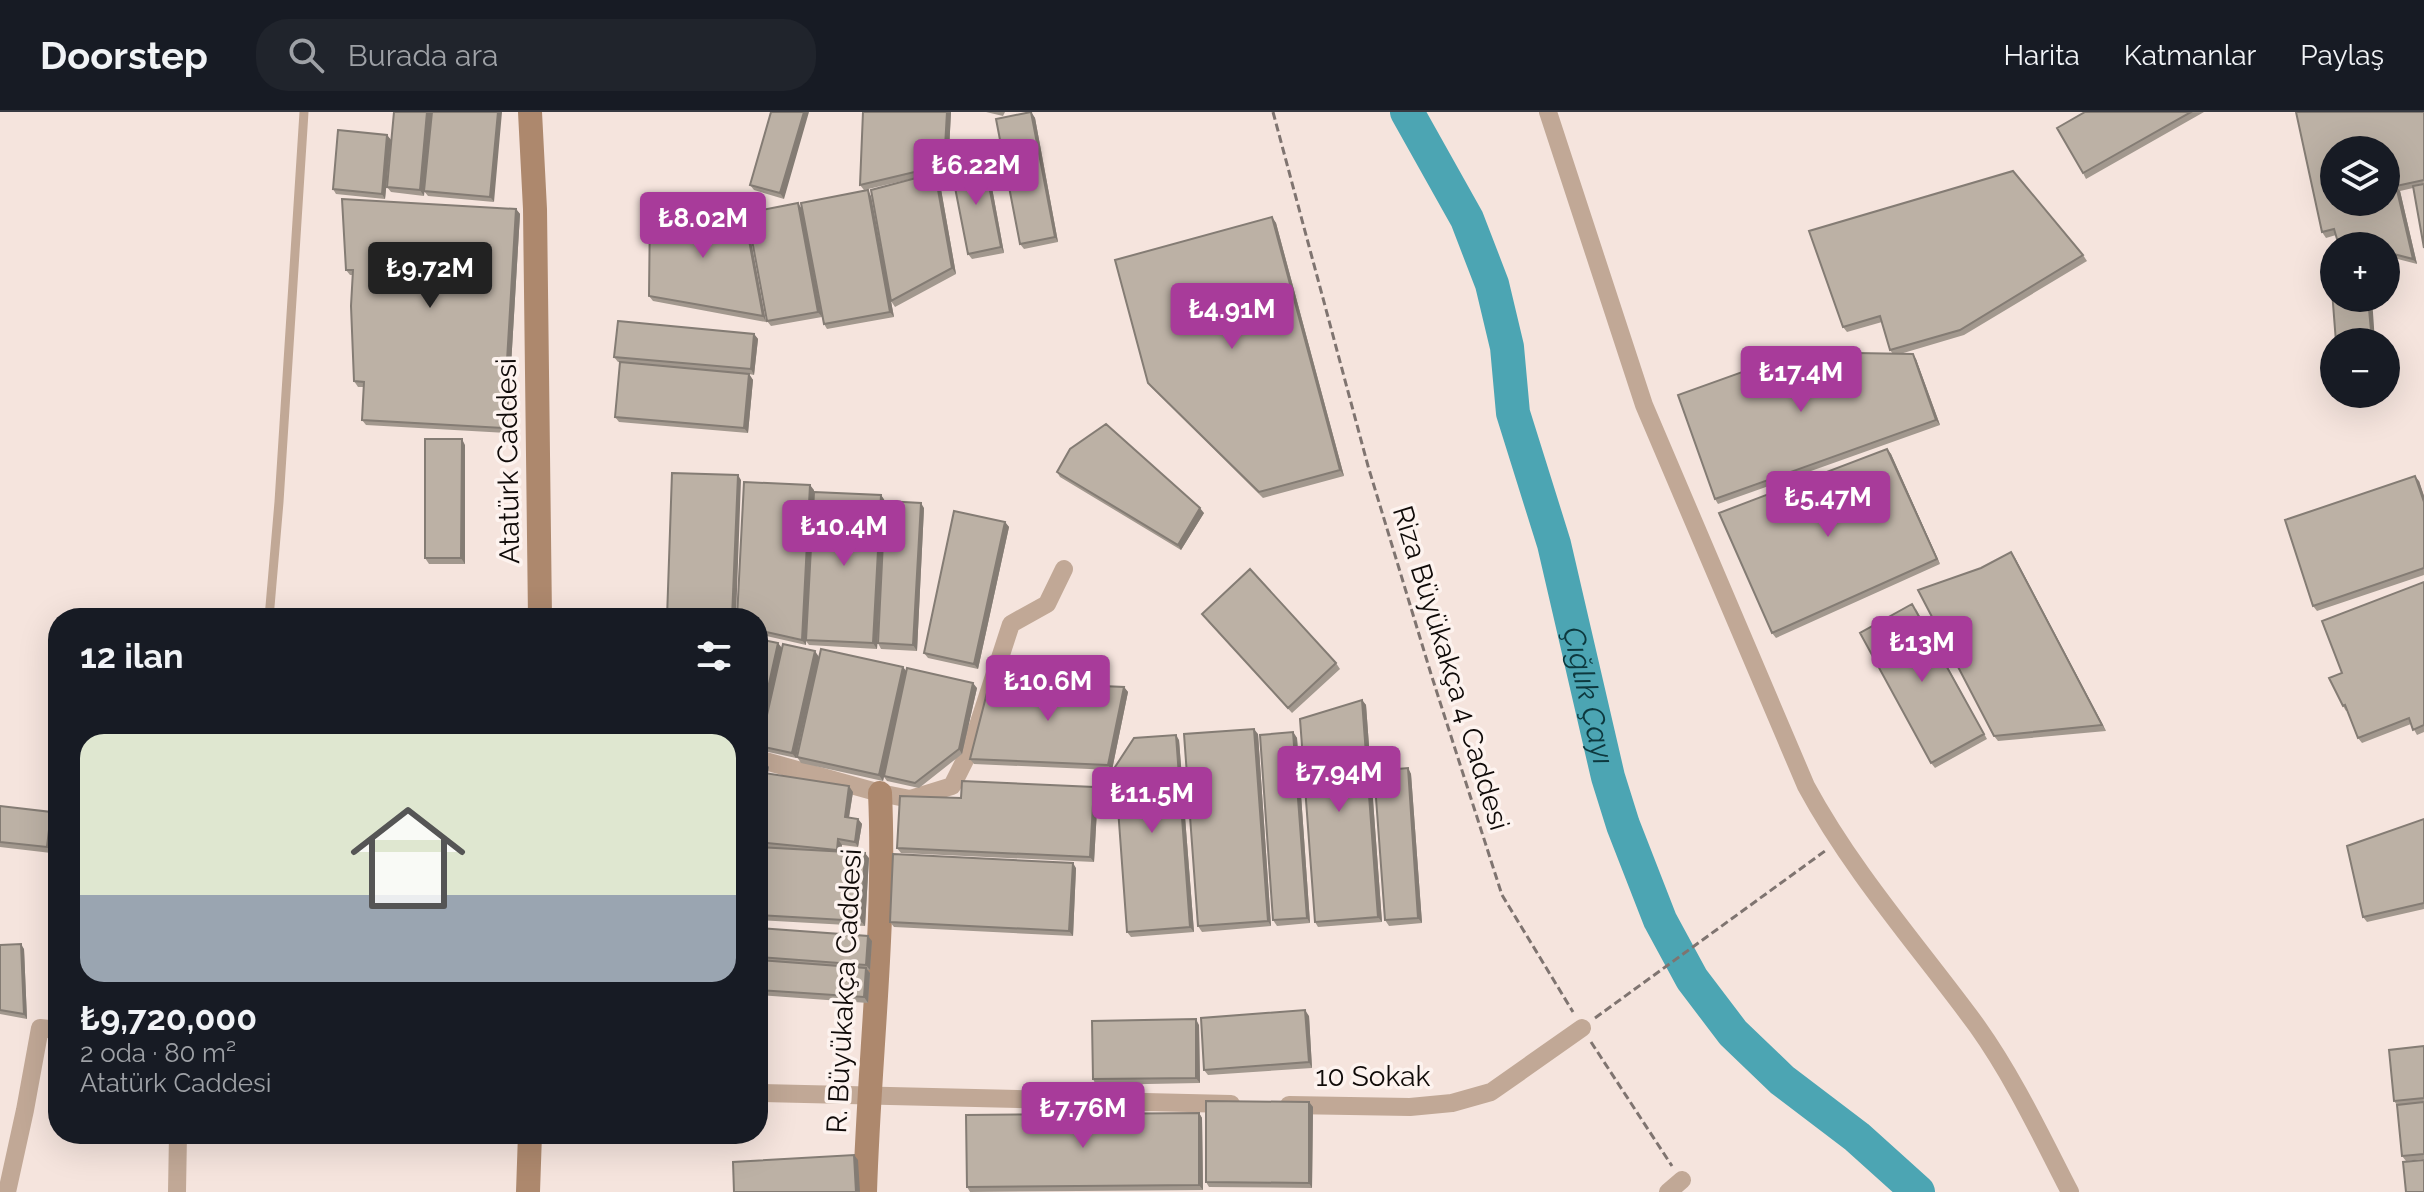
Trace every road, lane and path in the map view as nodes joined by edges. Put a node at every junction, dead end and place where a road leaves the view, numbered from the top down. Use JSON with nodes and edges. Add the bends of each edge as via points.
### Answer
{"nodes":[{"id":1,"x":304,"y":112,"type":"edge"},
{"id":2,"x":530,"y":112,"type":"edge"},
{"id":3,"x":1273,"y":112,"type":"edge"},
{"id":4,"x":1548,"y":112,"type":"edge"},
{"id":5,"x":1064,"y":569,"type":"dead end"},
{"id":6,"x":270,"y":608,"type":"edge"},
{"id":7,"x":540,"y":608,"type":"edge"},
{"id":8,"x":768,"y":762,"type":"edge"},
{"id":9,"x":880,"y":793,"type":"junction"},
{"id":10,"x":1838,"y":842,"type":"junction"},
{"id":11,"x":1582,"y":1028,"type":"junction"},
{"id":12,"x":48,"y":1029,"type":"edge"},
{"id":13,"x":768,"y":1093,"type":"edge"},
{"id":14,"x":868,"y":1097,"type":"junction"},
{"id":15,"x":178,"y":1144,"type":"edge"},
{"id":16,"x":530,"y":1144,"type":"edge"},
{"id":17,"x":1675,"y":1186,"type":"edge"},
{"id":18,"x":7,"y":1192,"type":"edge"},
{"id":19,"x":177,"y":1192,"type":"edge"},
{"id":20,"x":528,"y":1192,"type":"edge"},
{"id":21,"x":865,"y":1192,"type":"edge"},
{"id":22,"x":2070,"y":1192,"type":"edge"}],
"edges":[{"from":1,"to":6,"type":"lane"},
{"from":2,"to":7,"type":"street","name":"Atatürk Caddesi"},
{"from":3,"to":11,"type":"path","name":"Riza Büyükakça 4 Caddesi","via":[[1368,466],[1502,895]]},
{"from":4,"to":10,"type":"street","via":[[1644,405],[1797,765]]},
{"from":5,"to":9,"type":"street","via":[[1047,604],[1011,624],[970,750],[952,786],[910,799]]},
{"from":8,"to":9,"type":"street"},
{"from":9,"to":14,"type":"street","name":"R. Büyükakça Caddesi","via":[[883,858]]},
{"from":10,"to":11,"type":"path"},
{"from":10,"to":22,"type":"street","via":[[1978,1028]]},
{"from":11,"to":14,"type":"street","name":"10 Sokak","via":[[1491,1092],[1452,1103],[1410,1107]]},
{"from":11,"to":17,"type":"path","name":"Riza Büyükakça 4 Caddesi"},
{"from":12,"to":18,"type":"street","via":[[40,1028]]},
{"from":13,"to":14,"type":"street","name":"10 Sokak"},
{"from":14,"to":21,"type":"street","name":"R. Büyükakça Caddesi"},
{"from":15,"to":19,"type":"street"},
{"from":16,"to":20,"type":"street"}]}
